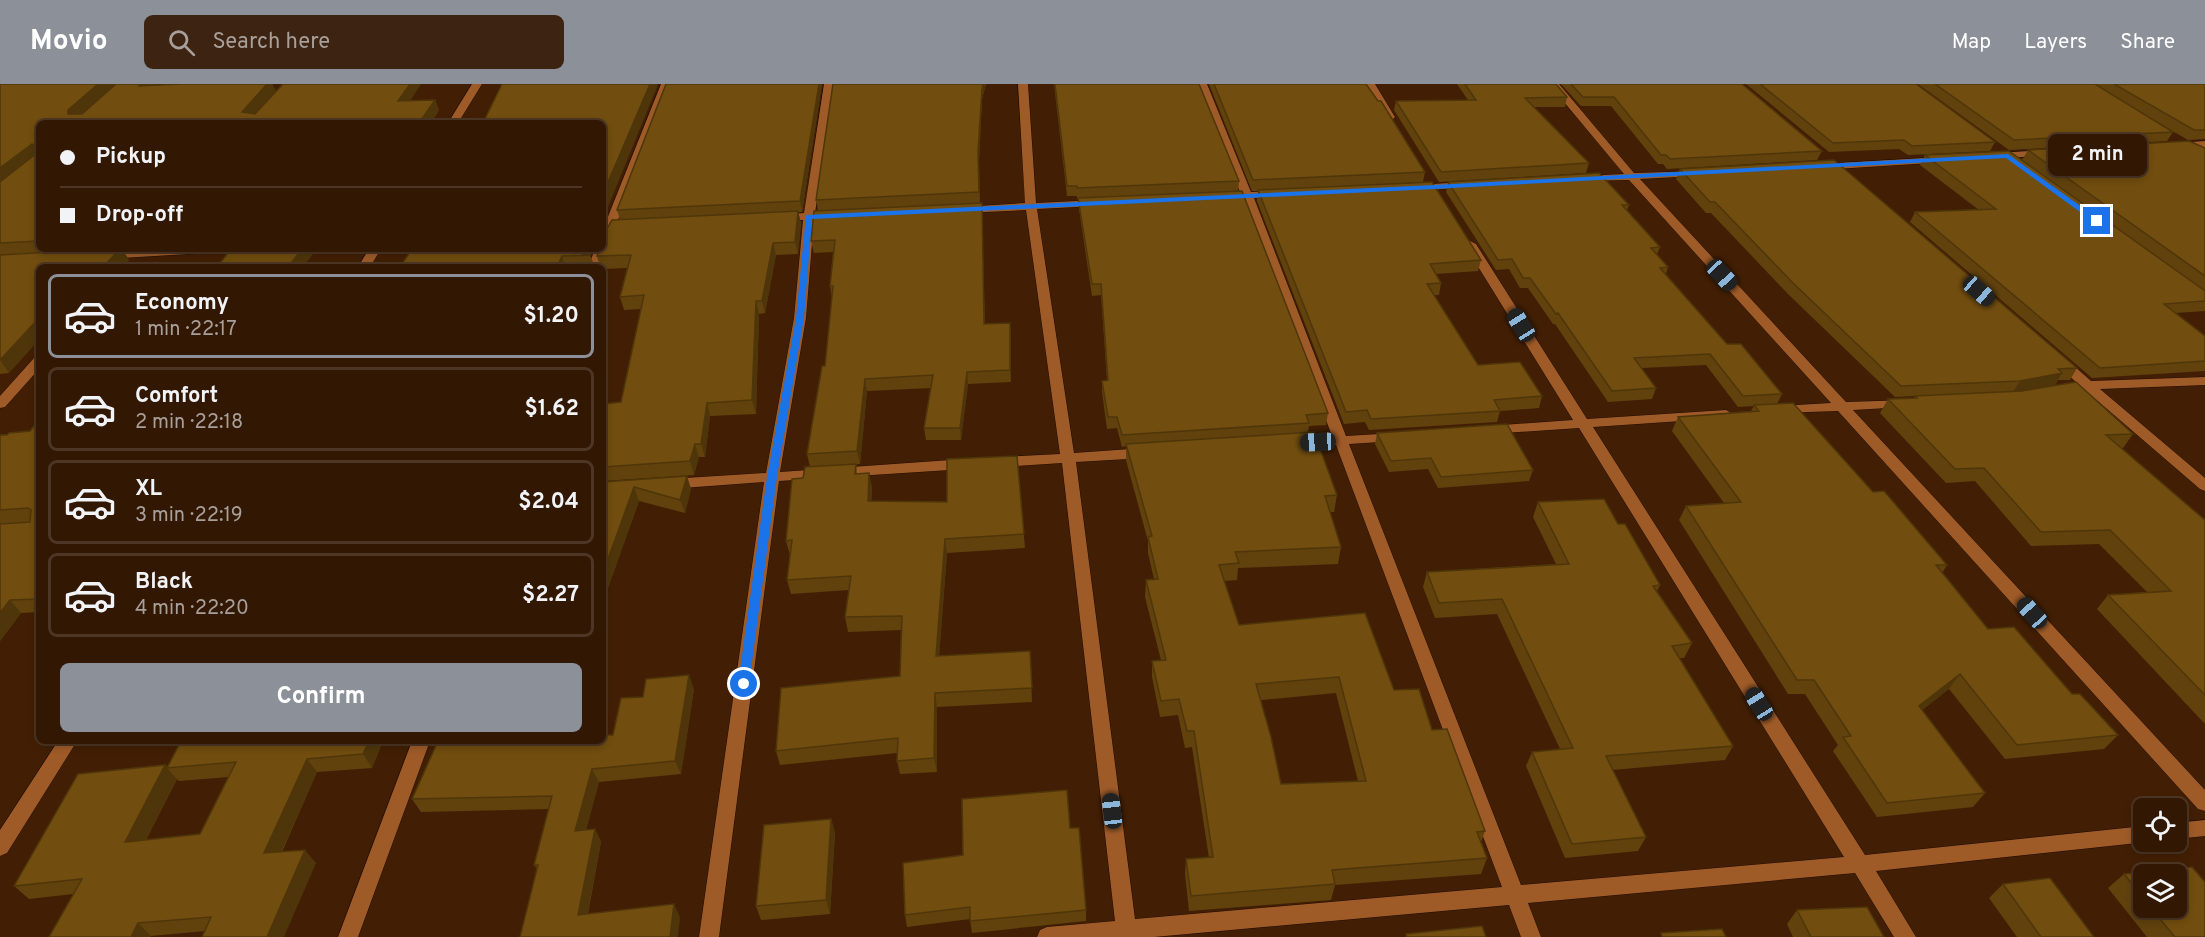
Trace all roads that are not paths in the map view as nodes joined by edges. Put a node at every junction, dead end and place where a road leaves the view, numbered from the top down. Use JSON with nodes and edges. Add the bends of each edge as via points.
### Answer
{"nodes":[{"id":1,"x":477,"y":84,"type":"edge"},
{"id":2,"x":666,"y":84,"type":"edge"},
{"id":3,"x":829,"y":84,"type":"edge"},
{"id":4,"x":1023,"y":84,"type":"edge"},
{"id":5,"x":1202,"y":84,"type":"edge"},
{"id":6,"x":1370,"y":84,"type":"edge"},
{"id":7,"x":1554,"y":84,"type":"edge"},
{"id":8,"x":455,"y":120,"type":"edge"},
{"id":9,"x":1399,"y":131,"type":"edge"},
{"id":10,"x":2175,"y":139,"type":"edge"},
{"id":11,"x":1989,"y":142,"type":"edge"},
{"id":12,"x":2205,"y":144,"type":"edge"},
{"id":13,"x":2186,"y":145,"type":"junction"},
{"id":14,"x":2162,"y":146,"type":"edge"},
{"id":15,"x":1817,"y":152,"type":"edge"},
{"id":16,"x":2055,"y":153,"type":"edge"},
{"id":17,"x":2008,"y":156,"type":"junction"},
{"id":18,"x":2205,"y":156,"type":"edge"},
{"id":19,"x":1984,"y":157,"type":"edge"},
{"id":20,"x":1950,"y":159,"type":"edge"},
{"id":21,"x":1835,"y":166,"type":"junction"},
{"id":22,"x":1811,"y":167,"type":"edge"},
{"id":23,"x":1423,"y":168,"type":"edge"},
{"id":24,"x":2026,"y":169,"type":"edge"},
{"id":25,"x":1703,"y":172,"type":"edge"},
{"id":26,"x":1631,"y":176,"type":"junction"},
{"id":27,"x":1573,"y":179,"type":"edge"},
{"id":28,"x":1853,"y":182,"type":"edge"},
{"id":29,"x":1481,"y":184,"type":"edge"},
{"id":30,"x":1399,"y":189,"type":"edge"},
{"id":31,"x":1437,"y":192,"type":"junction"},
{"id":32,"x":1294,"y":193,"type":"edge"},
{"id":33,"x":1247,"y":195,"type":"junction"},
{"id":34,"x":1213,"y":197,"type":"edge"},
{"id":35,"x":1111,"y":202,"type":"edge"},
{"id":36,"x":1031,"y":206,"type":"junction"},
{"id":37,"x":949,"y":210,"type":"edge"},
{"id":38,"x":844,"y":215,"type":"edge"},
{"id":39,"x":809,"y":217,"type":"junction"},
{"id":40,"x":774,"y":218,"type":"edge"},
{"id":41,"x":611,"y":226,"type":"edge"},
{"id":42,"x":1459,"y":226,"type":"edge"},
{"id":43,"x":139,"y":252,"type":"edge"},
{"id":44,"x":91,"y":256,"type":"edge"},
{"id":45,"x":128,"y":264,"type":"edge"},
{"id":46,"x":2051,"y":354,"type":"edge"},
{"id":47,"x":36,"y":364,"type":"edge"},
{"id":48,"x":2205,"y":381,"type":"edge"},
{"id":49,"x":2088,"y":385,"type":"junction"},
{"id":50,"x":2045,"y":392,"type":"edge"},
{"id":51,"x":1923,"y":403,"type":"edge"},
{"id":52,"x":0,"y":404,"type":"edge"},
{"id":53,"x":1844,"y":406,"type":"junction"},
{"id":54,"x":1761,"y":412,"type":"edge"},
{"id":55,"x":1738,"y":413,"type":"edge"},
{"id":56,"x":1584,"y":423,"type":"junction"},
{"id":57,"x":1479,"y":431,"type":"edge"},
{"id":58,"x":1410,"y":436,"type":"edge"},
{"id":59,"x":1340,"y":441,"type":"junction"},
{"id":60,"x":1281,"y":444,"type":"edge"},
{"id":61,"x":1163,"y":452,"type":"edge"},
{"id":62,"x":1068,"y":457,"type":"junction"},
{"id":63,"x":772,"y":477,"type":"junction"},
{"id":64,"x":659,"y":485,"type":"edge"},
{"id":65,"x":2205,"y":486,"type":"edge"},
{"id":66,"x":66,"y":744,"type":"edge"},
{"id":67,"x":420,"y":744,"type":"edge"},
{"id":68,"x":2205,"y":803,"type":"edge"},
{"id":69,"x":2205,"y":828,"type":"edge"},
{"id":70,"x":2187,"y":830,"type":"edge"},
{"id":71,"x":2133,"y":835,"type":"edge"},
{"id":72,"x":0,"y":848,"type":"edge"},
{"id":73,"x":1860,"y":864,"type":"junction"},
{"id":74,"x":1514,"y":895,"type":"junction"},
{"id":75,"x":1127,"y":933,"type":"edge"},
{"id":76,"x":348,"y":937,"type":"edge"},
{"id":77,"x":709,"y":937,"type":"edge"},
{"id":78,"x":1047,"y":937,"type":"edge"},
{"id":79,"x":1531,"y":937,"type":"edge"},
{"id":80,"x":1906,"y":937,"type":"edge"}],
"edges":[{"from":1,"to":8,"type":"street"},
{"from":2,"to":41,"type":"street"},
{"from":3,"to":39,"type":"street"},
{"from":4,"to":36,"type":"street"},
{"from":5,"to":33,"type":"street"},
{"from":6,"to":9,"type":"street"},
{"from":7,"to":26,"type":"street"},
{"from":10,"to":13,"type":"street"},
{"from":11,"to":17,"type":"street"},
{"from":12,"to":13,"type":"street"},
{"from":13,"to":14,"type":"street"},
{"from":13,"to":18,"type":"street"},
{"from":15,"to":21,"type":"street"},
{"from":16,"to":17,"type":"street"},
{"from":17,"to":19,"type":"street"},
{"from":17,"to":24,"type":"street"},
{"from":20,"to":21,"type":"street"},
{"from":21,"to":22,"type":"street"},
{"from":21,"to":28,"type":"street"},
{"from":23,"to":31,"type":"street"},
{"from":25,"to":26,"type":"street"},
{"from":26,"to":27,"type":"street"},
{"from":26,"to":53,"type":"street"},
{"from":29,"to":31,"type":"street"},
{"from":30,"to":31,"type":"street"},
{"from":32,"to":33,"type":"street"},
{"from":33,"to":34,"type":"street"},
{"from":33,"to":59,"type":"street"},
{"from":35,"to":36,"type":"street"},
{"from":36,"to":37,"type":"street"},
{"from":36,"to":62,"type":"street"},
{"from":38,"to":39,"type":"street"},
{"from":39,"to":40,"type":"street"},
{"from":39,"to":63,"type":"street","via":[[800,318]]},
{"from":42,"to":56,"type":"street"},
{"from":43,"to":44,"type":"street"},
{"from":43,"to":45,"type":"street"},
{"from":46,"to":49,"type":"street"},
{"from":47,"to":52,"type":"street"},
{"from":48,"to":49,"type":"street"},
{"from":49,"to":50,"type":"street"},
{"from":49,"to":65,"type":"street"},
{"from":51,"to":53,"type":"street"},
{"from":53,"to":54,"type":"street"},
{"from":53,"to":68,"type":"street"},
{"from":55,"to":56,"type":"street"},
{"from":56,"to":57,"type":"street"},
{"from":56,"to":73,"type":"street"},
{"from":58,"to":59,"type":"street"},
{"from":59,"to":60,"type":"street"},
{"from":59,"to":74,"type":"street"},
{"from":61,"to":62,"type":"street"},
{"from":62,"to":63,"type":"street"},
{"from":62,"to":75,"type":"street"},
{"from":63,"to":64,"type":"street"},
{"from":63,"to":77,"type":"street"},
{"from":66,"to":72,"type":"street"},
{"from":67,"to":76,"type":"street"},
{"from":69,"to":70,"type":"street"},
{"from":71,"to":73,"type":"street"},
{"from":73,"to":74,"type":"street"},
{"from":73,"to":80,"type":"street"},
{"from":74,"to":75,"type":"street"},
{"from":74,"to":79,"type":"street"},
{"from":75,"to":78,"type":"street"}]}
